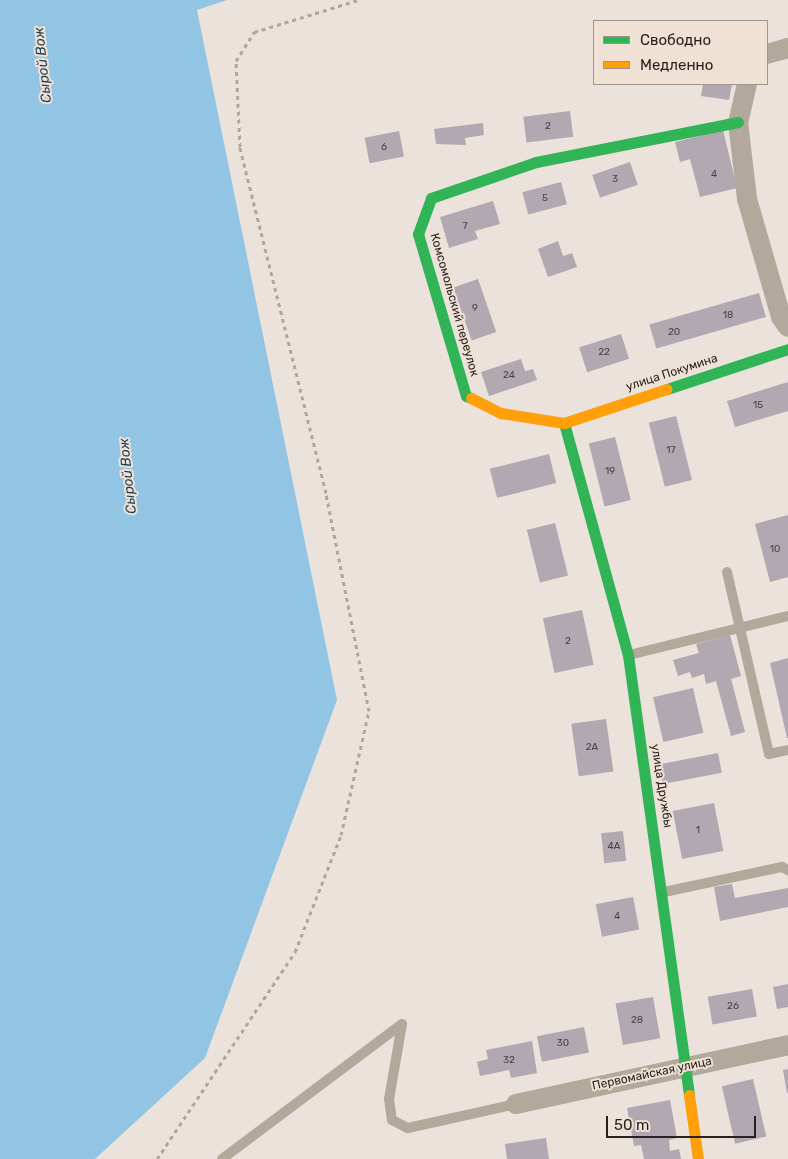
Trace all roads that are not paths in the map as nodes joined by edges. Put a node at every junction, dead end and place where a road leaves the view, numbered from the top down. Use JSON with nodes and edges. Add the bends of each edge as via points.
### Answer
{"nodes":[{"id":1,"x":788,"y":48,"type":"edge"},
{"id":2,"x":768,"y":54,"type":"edge"},
{"id":3,"x":747,"y":85,"type":"edge"},
{"id":4,"x":738,"y":122,"type":"junction"},
{"id":5,"x":788,"y":328,"type":"edge"},
{"id":6,"x":788,"y":349,"type":"edge"},
{"id":7,"x":564,"y":423,"type":"junction"},
{"id":8,"x":727,"y":572,"type":"dead end"},
{"id":9,"x":788,"y":616,"type":"edge"},
{"id":10,"x":738,"y":626,"type":"junction"},
{"id":11,"x":628,"y":655,"type":"junction"},
{"id":12,"x":788,"y":750,"type":"edge"},
{"id":13,"x":788,"y":870,"type":"edge"},
{"id":14,"x":664,"y":892,"type":"junction"},
{"id":15,"x":788,"y":1045,"type":"edge"},
{"id":16,"x":684,"y":1068,"type":"junction"},
{"id":17,"x":516,"y":1104,"type":"joint"},
{"id":18,"x":222,"y":1159,"type":"edge"},
{"id":19,"x":698,"y":1159,"type":"edge"}],
"edges":[{"from":1,"to":2,"type":"street"},
{"from":3,"to":4,"type":"street"},
{"from":4,"to":5,"type":"street","via":[[747,199]]},
{"from":4,"to":7,"type":"street","name":"Комсомольский переулок","via":[[536,162],[430,198],[418,234],[466,396],[501,413]]},
{"from":6,"to":7,"type":"street","name":"улица Покумина"},
{"from":7,"to":11,"type":"street","name":"улица Дружбы"},
{"from":8,"to":10,"type":"lane"},
{"from":9,"to":10,"type":"lane"},
{"from":10,"to":11,"type":"lane"},
{"from":10,"to":12,"type":"lane","via":[[769,754]]},
{"from":11,"to":14,"type":"street","name":"улица Дружбы"},
{"from":13,"to":14,"type":"lane","via":[[782,867]]},
{"from":14,"to":16,"type":"street","name":"улица Дружбы"},
{"from":15,"to":16,"type":"street","name":"Первомайская улица"},
{"from":16,"to":17,"type":"street","name":"Первомайская улица"},
{"from":16,"to":19,"type":"street","name":"улица Дружбы"},
{"from":17,"to":18,"type":"lane","via":[[408,1128],[392,1120],[389,1099],[402,1024]]}]}
